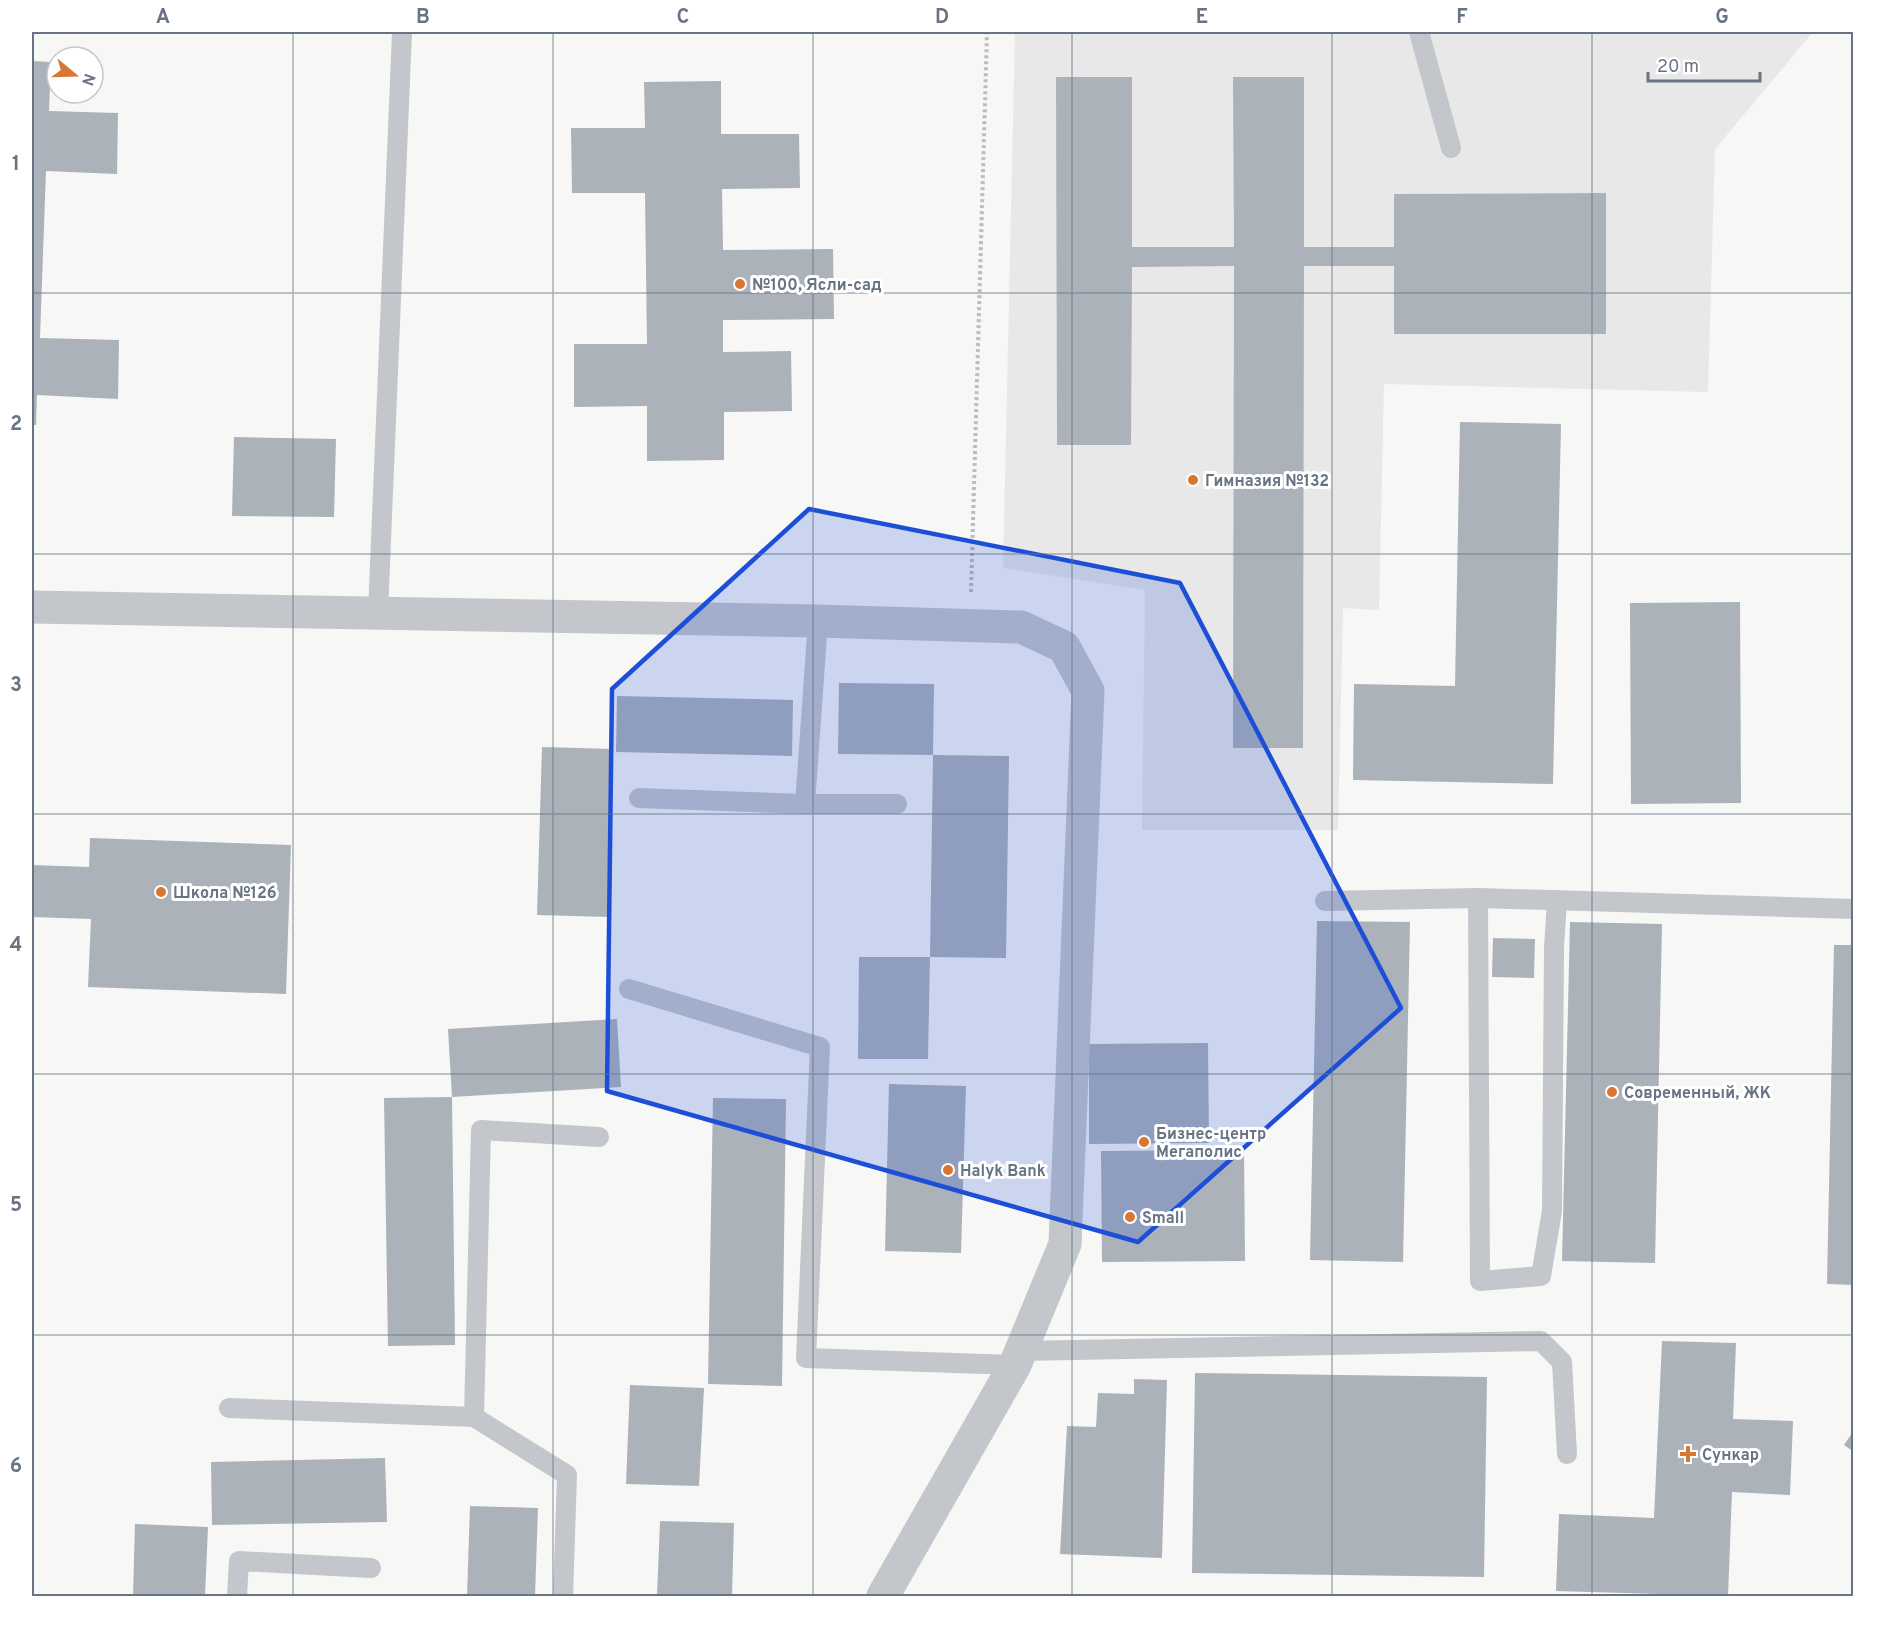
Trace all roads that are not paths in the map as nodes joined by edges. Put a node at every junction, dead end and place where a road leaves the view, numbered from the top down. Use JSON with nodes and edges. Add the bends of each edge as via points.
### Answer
{"nodes":[{"id":1,"x":402,"y":32,"type":"edge"},
{"id":2,"x":1419,"y":32,"type":"edge"},
{"id":3,"x":1451,"y":148,"type":"dead end"},
{"id":4,"x":32,"y":608,"type":"edge"},
{"id":5,"x":378,"y":613,"type":"junction"},
{"id":6,"x":818,"y":621,"type":"junction"},
{"id":7,"x":639,"y":798,"type":"dead end"},
{"id":8,"x":805,"y":804,"type":"junction"},
{"id":9,"x":897,"y":804,"type":"dead end"},
{"id":10,"x":1478,"y":898,"type":"junction"},
{"id":11,"x":1557,"y":900,"type":"junction"},
{"id":12,"x":1326,"y":901,"type":"dead end"},
{"id":13,"x":1854,"y":909,"type":"edge"},
{"id":14,"x":630,"y":989,"type":"dead end"},
{"id":15,"x":599,"y":1137,"type":"dead end"},
{"id":16,"x":1018,"y":1358,"type":"junction"},
{"id":17,"x":229,"y":1408,"type":"dead end"},
{"id":18,"x":474,"y":1417,"type":"junction"},
{"id":19,"x":1567,"y":1454,"type":"dead end"},
{"id":20,"x":371,"y":1568,"type":"dead end"},
{"id":21,"x":237,"y":1596,"type":"edge"},
{"id":22,"x":563,"y":1596,"type":"edge"},
{"id":23,"x":883,"y":1596,"type":"edge"}],
"edges":[{"from":1,"to":5,"type":"lane"},
{"from":2,"to":3,"type":"lane"},
{"from":4,"to":5,"type":"street"},
{"from":5,"to":6,"type":"street"},
{"from":6,"to":8,"type":"lane"},
{"from":6,"to":16,"type":"street","via":[[1021,627],[1064,647],[1088,691],[1065,1244]]},
{"from":7,"to":8,"type":"lane"},
{"from":8,"to":9,"type":"lane"},
{"from":10,"to":11,"type":"lane"},
{"from":10,"to":11,"type":"lane","via":[[1480,1281],[1541,1276],[1552,1211]]},
{"from":10,"to":12,"type":"lane"},
{"from":11,"to":13,"type":"lane"},
{"from":14,"to":16,"type":"lane","via":[[820,1047],[806,1358]]},
{"from":15,"to":18,"type":"lane","via":[[481,1130]]},
{"from":16,"to":19,"type":"lane","via":[[1541,1341],[1562,1362]]},
{"from":16,"to":23,"type":"street"},
{"from":17,"to":18,"type":"lane"},
{"from":18,"to":22,"type":"lane","via":[[567,1475]]},
{"from":20,"to":21,"type":"lane","via":[[239,1561]]}]}
